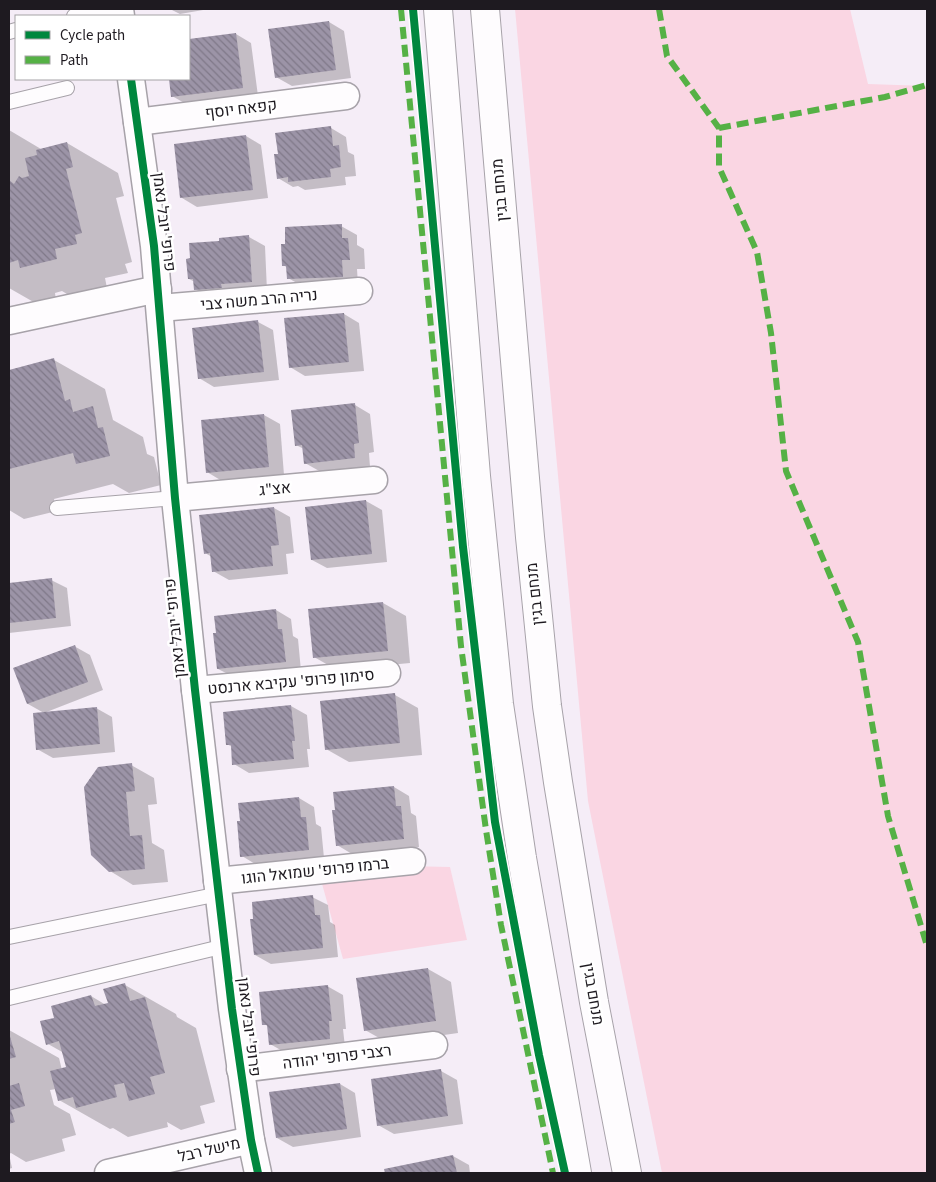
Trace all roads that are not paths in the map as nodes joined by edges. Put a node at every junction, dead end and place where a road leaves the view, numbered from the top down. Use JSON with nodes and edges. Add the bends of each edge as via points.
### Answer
{"nodes":[{"id":1,"x":106,"y":9,"type":"edge"},
{"id":2,"x":438,"y":9,"type":"edge"},
{"id":3,"x":485,"y":9,"type":"edge"},
{"id":4,"x":79,"y":15,"type":"edge"},
{"id":5,"x":131,"y":80,"type":"edge"},
{"id":6,"x":67,"y":88,"type":"dead end"},
{"id":7,"x":346,"y":96,"type":"dead end"},
{"id":8,"x":9,"y":102,"type":"edge"},
{"id":9,"x":137,"y":122,"type":"junction"},
{"id":10,"x":359,"y":291,"type":"dead end"},
{"id":11,"x":159,"y":298,"type":"junction"},
{"id":12,"x":9,"y":321,"type":"edge"},
{"id":13,"x":374,"y":480,"type":"dead end"},
{"id":14,"x":176,"y":498,"type":"junction"},
{"id":15,"x":57,"y":508,"type":"dead end"},
{"id":16,"x":387,"y":673,"type":"dead end"},
{"id":17,"x":195,"y":690,"type":"junction"},
{"id":18,"x":412,"y":861,"type":"dead end"},
{"id":19,"x":218,"y":888,"type":"junction"},
{"id":20,"x":10,"y":932,"type":"edge"},
{"id":21,"x":225,"y":946,"type":"junction"},
{"id":22,"x":9,"y":998,"type":"edge"},
{"id":23,"x":434,"y":1045,"type":"dead end"},
{"id":24,"x":240,"y":1069,"type":"junction"},
{"id":25,"x":251,"y":1140,"type":"junction"},
{"id":26,"x":108,"y":1173,"type":"edge"},
{"id":27,"x":258,"y":1173,"type":"edge"},
{"id":28,"x":577,"y":1173,"type":"edge"},
{"id":29,"x":627,"y":1173,"type":"edge"}],
"edges":[{"from":1,"to":4,"type":"lane"},
{"from":2,"to":28,"type":"main road","via":[[476,476],[499,704],[522,858]]},
{"from":3,"to":29,"type":"main road","name":"מנחם בגין","via":[[547,706],[594,1002]]},
{"from":5,"to":9,"type":"street","name":"פרופ' יובל נאמן"},
{"from":6,"to":8,"type":"lane"},
{"from":7,"to":9,"type":"street","name":"קפאח יוסף"},
{"from":9,"to":11,"type":"street","name":"פרופ' יובל נאמן"},
{"from":10,"to":11,"type":"street","name":"נריה הרב משה צבי"},
{"from":11,"to":12,"type":"street","name":"נריה הרב משה צבי"},
{"from":11,"to":14,"type":"street","name":"פרופ' יובל נאמן"},
{"from":13,"to":14,"type":"street","name":"אצ\"ג"},
{"from":14,"to":15,"type":"lane"},
{"from":14,"to":17,"type":"street","name":"פרופ' יובל נאמן"},
{"from":16,"to":17,"type":"street","name":"סימון פרופ' עקיבא ארנסט"},
{"from":17,"to":19,"type":"street","name":"פרופ' יובל נאמן"},
{"from":18,"to":19,"type":"street","name":"ברמו פרופ' שמואל הוגו"},
{"from":19,"to":20,"type":"lane"},
{"from":19,"to":21,"type":"street","name":"פרופ' יובל נאמן"},
{"from":21,"to":22,"type":"lane"},
{"from":21,"to":24,"type":"street","name":"פרופ' יובל נאמן"},
{"from":23,"to":24,"type":"street","name":"רצבי פרופ' יהודה"},
{"from":24,"to":25,"type":"street","name":"פרופ' יובל נאמן"},
{"from":25,"to":26,"type":"street","name":"מישל רבל"},
{"from":25,"to":27,"type":"street","name":"פרופ' יובל נאמן"}]}
